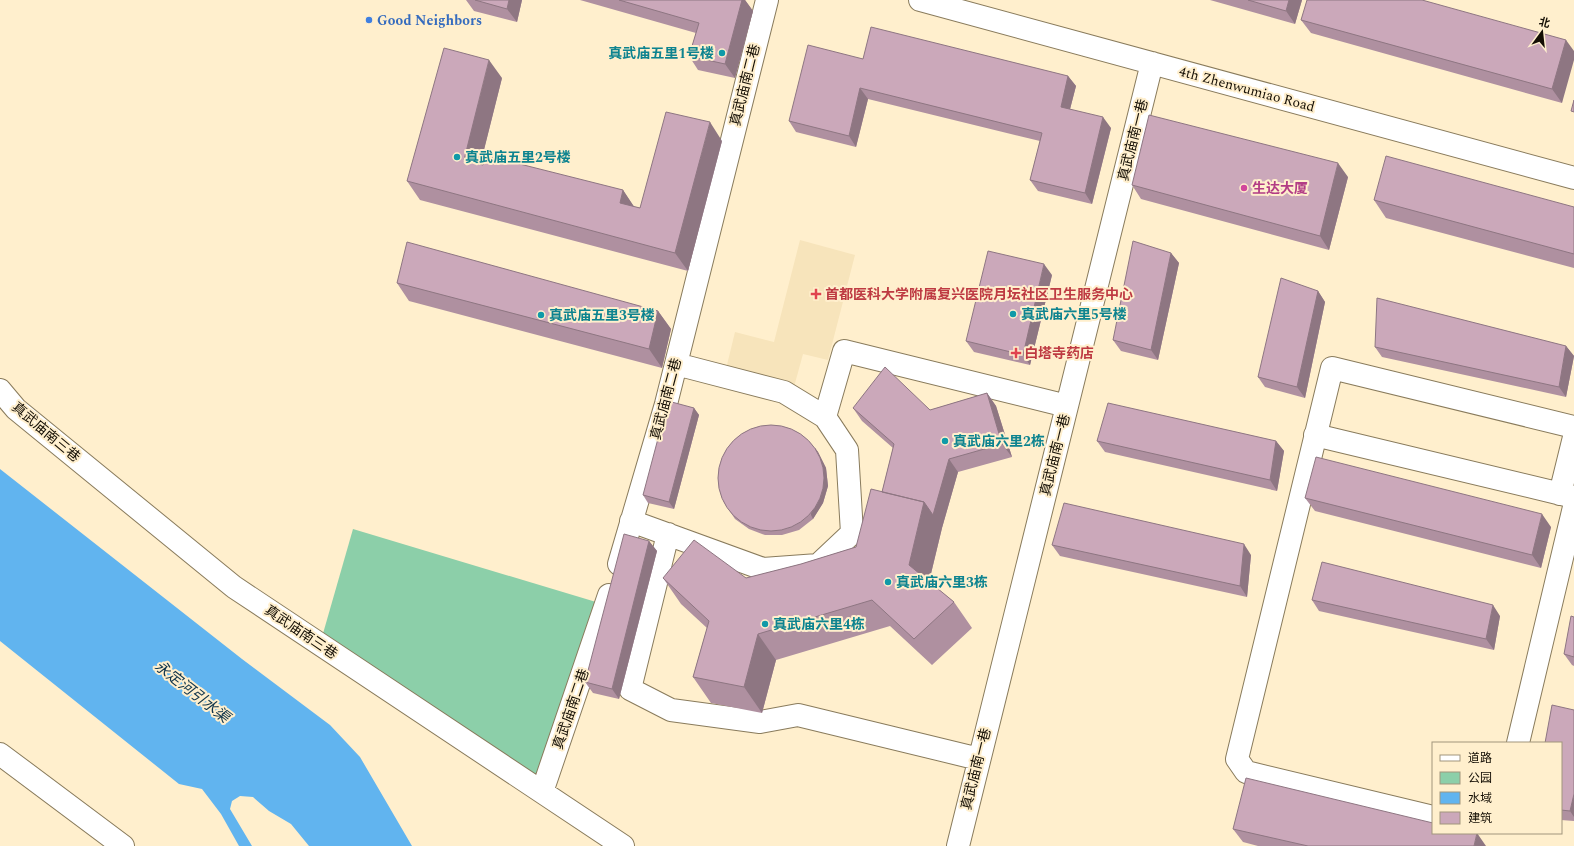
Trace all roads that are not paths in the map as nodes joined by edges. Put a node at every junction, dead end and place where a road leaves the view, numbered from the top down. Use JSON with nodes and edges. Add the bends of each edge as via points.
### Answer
{"nodes":[{"id":1,"x":766,"y":0,"type":"edge"},
{"id":2,"x":920,"y":0,"type":"edge"},
{"id":3,"x":1152,"y":63,"type":"junction"},
{"id":4,"x":1574,"y":178,"type":"edge"},
{"id":5,"x":676,"y":364,"type":"junction"},
{"id":6,"x":0,"y":390,"type":"edge"},
{"id":7,"x":1067,"y":406,"type":"junction"},
{"id":8,"x":825,"y":417,"type":"junction"},
{"id":9,"x":1574,"y":427,"type":"edge"},
{"id":10,"x":1315,"y":435,"type":"junction"},
{"id":11,"x":1574,"y":438,"type":"edge"},
{"id":12,"x":1569,"y":499,"type":"edge"},
{"id":13,"x":631,"y":521,"type":"junction"},
{"id":14,"x":668,"y":534,"type":"junction"},
{"id":15,"x":1518,"y":742,"type":"edge"},
{"id":16,"x":0,"y":754,"type":"edge"},
{"id":17,"x":979,"y":758,"type":"junction"},
{"id":18,"x":542,"y":792,"type":"junction"},
{"id":19,"x":1432,"y":817,"type":"edge"},
{"id":20,"x":123,"y":846,"type":"edge"},
{"id":21,"x":623,"y":846,"type":"edge"},
{"id":22,"x":958,"y":846,"type":"edge"}],
"edges":[{"from":1,"to":5,"type":"street","name":"真武庙南二巷"},
{"from":2,"to":3,"type":"street","name":"4th Zhenwumiao Road"},
{"from":3,"to":4,"type":"street","name":"4th Zhenwumiao Road"},
{"from":3,"to":7,"type":"street","name":"真武庙南一巷"},
{"from":5,"to":8,"type":"street","via":[[784,392]]},
{"from":5,"to":13,"type":"street","name":"真武庙南二巷"},
{"from":6,"to":18,"type":"street","name":"真武庙南三巷","via":[[16,409],[234,587]]},
{"from":7,"to":8,"type":"street","via":[[844,351]]},
{"from":7,"to":17,"type":"street","name":"真武庙南一巷"},
{"from":8,"to":14,"type":"street","via":[[847,450],[852,533],[818,565],[763,569]]},
{"from":9,"to":10,"type":"street","via":[[1332,368]]},
{"from":10,"to":12,"type":"street"},
{"from":10,"to":19,"type":"street","via":[[1237,760],[1246,772]]},
{"from":11,"to":12,"type":"street"},
{"from":12,"to":15,"type":"street"},
{"from":13,"to":14,"type":"street"},
{"from":13,"to":18,"type":"street","name":"真武庙南二巷","via":[[602,619]]},
{"from":14,"to":17,"type":"street","via":[[630,689],[671,710],[760,722],[798,715]]},
{"from":16,"to":20,"type":"street"},
{"from":17,"to":22,"type":"street","name":"真武庙南一巷"},
{"from":18,"to":21,"type":"street","name":"真武庙南三巷"}]}
